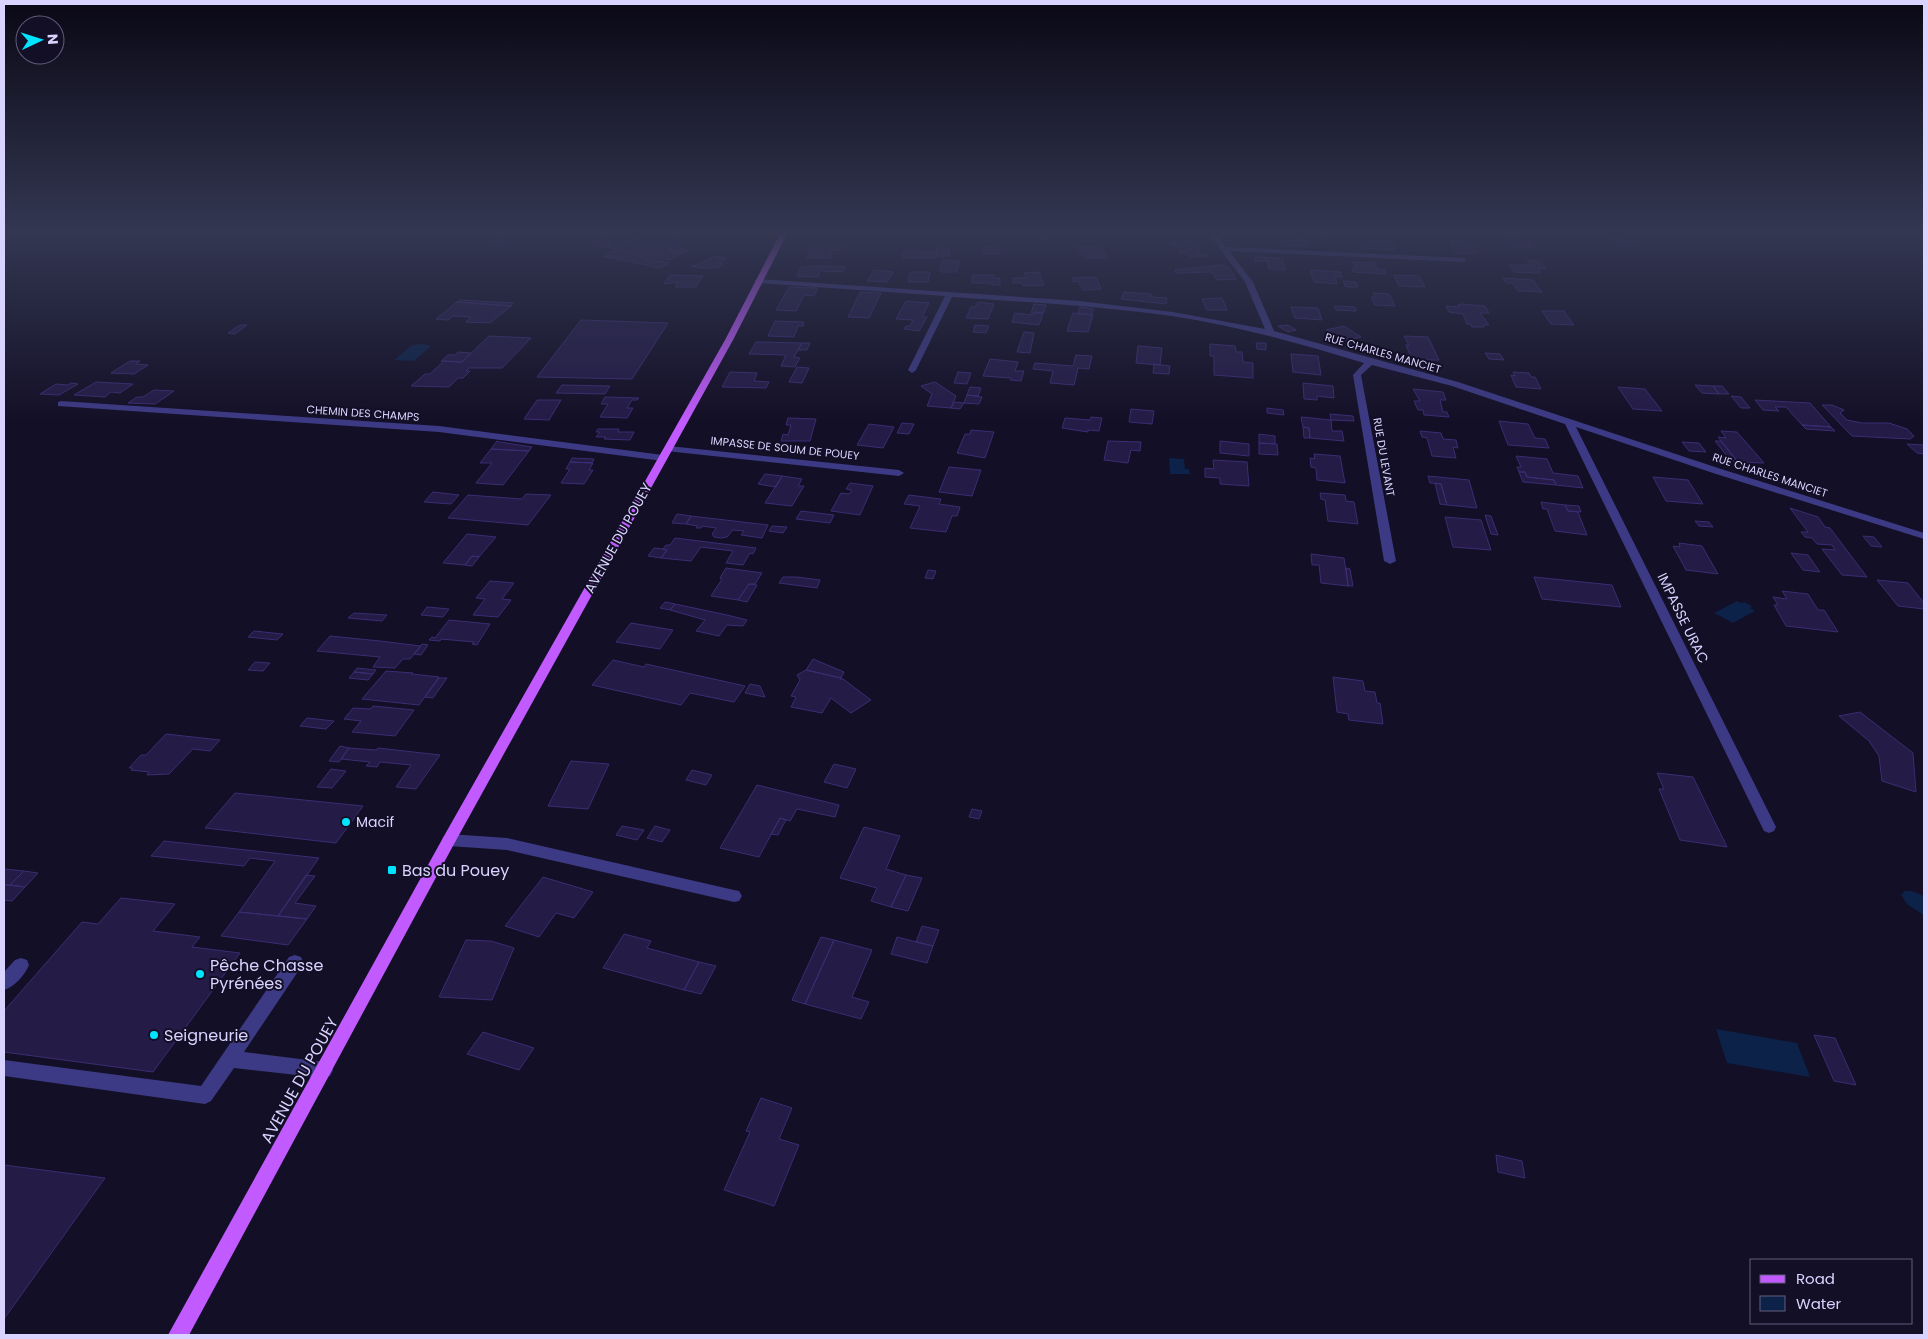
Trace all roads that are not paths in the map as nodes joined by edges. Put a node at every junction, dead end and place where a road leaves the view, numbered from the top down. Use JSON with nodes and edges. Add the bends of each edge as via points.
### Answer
{"nodes":[{"id":1,"x":750,"y":296,"type":"edge"},
{"id":2,"x":948,"y":296,"type":"edge"},
{"id":3,"x":1000,"y":296,"type":"edge"},
{"id":4,"x":1255,"y":296,"type":"edge"},
{"id":5,"x":1271,"y":333,"type":"junction"},
{"id":6,"x":1370,"y":362,"type":"junction"},
{"id":7,"x":912,"y":370,"type":"dead end"},
{"id":8,"x":61,"y":404,"type":"dead end"},
{"id":9,"x":1569,"y":422,"type":"junction"},
{"id":10,"x":666,"y":454,"type":"junction"},
{"id":11,"x":899,"y":473,"type":"dead end"},
{"id":12,"x":1924,"y":536,"type":"edge"},
{"id":13,"x":1390,"y":561,"type":"dead end"},
{"id":14,"x":1769,"y":826,"type":"dead end"},
{"id":15,"x":449,"y":840,"type":"junction"},
{"id":16,"x":734,"y":896,"type":"dead end"},
{"id":17,"x":295,"y":962,"type":"dead end"},
{"id":18,"x":21,"y":964,"type":"dead end"},
{"id":19,"x":4,"y":984,"type":"edge"},
{"id":20,"x":230,"y":1059,"type":"junction"},
{"id":21,"x":4,"y":1068,"type":"edge"},
{"id":22,"x":324,"y":1070,"type":"junction"},
{"id":23,"x":178,"y":1335,"type":"edge"}],
"edges":[{"from":1,"to":10,"type":"main road","name":"AVENUE DU POUEY"},
{"from":2,"to":7,"type":"street"},
{"from":3,"to":5,"type":"street","name":"RUE CHARLES MANCIET","via":[[1173,314]]},
{"from":4,"to":5,"type":"street"},
{"from":5,"to":6,"type":"street","name":"RUE CHARLES MANCIET"},
{"from":6,"to":9,"type":"street","name":"RUE CHARLES MANCIET","via":[[1455,384]]},
{"from":6,"to":13,"type":"street","name":"RUE DU LEVANT","via":[[1357,375]]},
{"from":8,"to":10,"type":"street","name":"CHEMIN DES CHAMPS","via":[[439,429]]},
{"from":9,"to":12,"type":"street","name":"RUE CHARLES MANCIET"},
{"from":9,"to":14,"type":"street","name":"IMPASSE URAC"},
{"from":10,"to":11,"type":"street","name":"IMPASSE DE SOUM DE POUEY"},
{"from":10,"to":15,"type":"main road","name":"AVENUE DU POUEY"},
{"from":15,"to":16,"type":"street","via":[[507,844]]},
{"from":15,"to":22,"type":"main road","name":"AVENUE DU POUEY"},
{"from":17,"to":20,"type":"street"},
{"from":18,"to":19,"type":"street"},
{"from":20,"to":21,"type":"street","via":[[206,1095]]},
{"from":20,"to":22,"type":"street"},
{"from":22,"to":23,"type":"main road","name":"AVENUE DU POUEY"}]}
